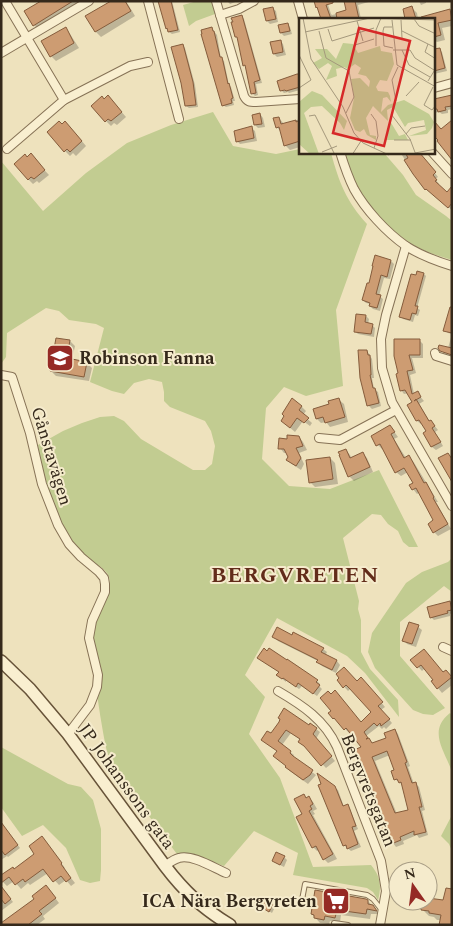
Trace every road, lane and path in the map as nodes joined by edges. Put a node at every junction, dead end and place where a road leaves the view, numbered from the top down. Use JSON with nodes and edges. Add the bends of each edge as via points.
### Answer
{"nodes":[{"id":1,"x":5,"y":1,"type":"edge"},
{"id":2,"x":89,"y":1,"type":"edge"},
{"id":3,"x":148,"y":1,"type":"edge"},
{"id":4,"x":216,"y":1,"type":"edge"},
{"id":5,"x":254,"y":1,"type":"edge"},
{"id":6,"x":298,"y":1,"type":"edge"},
{"id":7,"x":220,"y":15,"type":"junction"},
{"id":8,"x":303,"y":18,"type":"edge"},
{"id":9,"x":26,"y":38,"type":"junction"},
{"id":10,"x":1,"y":53,"type":"edge"},
{"id":11,"x":148,"y":62,"type":"dead end"},
{"id":12,"x":452,"y":83,"type":"edge"},
{"id":13,"x":436,"y":87,"type":"edge"},
{"id":14,"x":299,"y":99,"type":"edge"},
{"id":15,"x":64,"y":100,"type":"junction"},
{"id":16,"x":179,"y":119,"type":"dead end"},
{"id":17,"x":7,"y":150,"type":"dead end"},
{"id":18,"x":341,"y":154,"type":"edge"},
{"id":19,"x":434,"y":154,"type":"edge"},
{"id":20,"x":452,"y":174,"type":"edge"},
{"id":21,"x":406,"y":246,"type":"junction"},
{"id":22,"x":452,"y":266,"type":"edge"},
{"id":23,"x":435,"y":353,"type":"dead end"},
{"id":24,"x":452,"y":361,"type":"edge"},
{"id":25,"x":1,"y":375,"type":"edge"},
{"id":26,"x":396,"y":410,"type":"junction"},
{"id":27,"x":319,"y":438,"type":"dead end"},
{"id":28,"x":452,"y":506,"type":"edge"},
{"id":29,"x":443,"y":647,"type":"dead end"},
{"id":30,"x":452,"y":651,"type":"edge"},
{"id":31,"x":1,"y":661,"type":"edge"},
{"id":32,"x":278,"y":691,"type":"dead end"},
{"id":33,"x":68,"y":734,"type":"junction"},
{"id":34,"x":164,"y":866,"type":"junction"},
{"id":35,"x":226,"y":873,"type":"dead end"},
{"id":36,"x":301,"y":905,"type":"dead end"},
{"id":37,"x":383,"y":911,"type":"junction"},
{"id":38,"x":334,"y":923,"type":"dead end"},
{"id":39,"x":230,"y":925,"type":"edge"},
{"id":40,"x":348,"y":925,"type":"edge"},
{"id":41,"x":380,"y":925,"type":"edge"}],
"edges":[{"from":1,"to":9,"type":"street"},
{"from":2,"to":9,"type":"street"},
{"from":3,"to":16,"type":"street"},
{"from":4,"to":7,"type":"street"},
{"from":5,"to":7,"type":"street"},
{"from":6,"to":8,"type":"street"},
{"from":7,"to":14,"type":"street","via":[[246,100]]},
{"from":9,"to":10,"type":"street"},
{"from":9,"to":15,"type":"street"},
{"from":11,"to":15,"type":"street","via":[[130,66]]},
{"from":12,"to":13,"type":"street"},
{"from":15,"to":17,"type":"street"},
{"from":18,"to":21,"type":"street","via":[[363,202],[379,222]]},
{"from":19,"to":20,"type":"street"},
{"from":21,"to":22,"type":"street"},
{"from":21,"to":26,"type":"street","via":[[386,315],[380,351],[382,368]]},
{"from":23,"to":24,"type":"street"},
{"from":25,"to":33,"type":"street","name":"Gånstavägen","via":[[12,377],[42,484],[58,525],[69,544],[104,578],[105,592],[89,638],[98,675],[97,687],[94,699]]},
{"from":26,"to":27,"type":"street","via":[[340,440]]},
{"from":26,"to":28,"type":"street"},
{"from":29,"to":30,"type":"street"},
{"from":31,"to":33,"type":"street","name":"JP Johanssons gata"},
{"from":32,"to":37,"type":"street","name":"Bergvretsgatan","via":[[312,714],[333,738],[381,860],[386,892]]},
{"from":33,"to":34,"type":"street","name":"JP Johanssons gata"},
{"from":34,"to":35,"type":"street","via":[[177,858],[188,857]]},
{"from":34,"to":39,"type":"street","name":"JP Johanssons gata","via":[[181,887]]},
{"from":36,"to":37,"type":"lane","via":[[304,884],[368,895]]},
{"from":37,"to":41,"type":"street","name":"Bergvretsgatan"},
{"from":38,"to":40,"type":"lane"}]}
